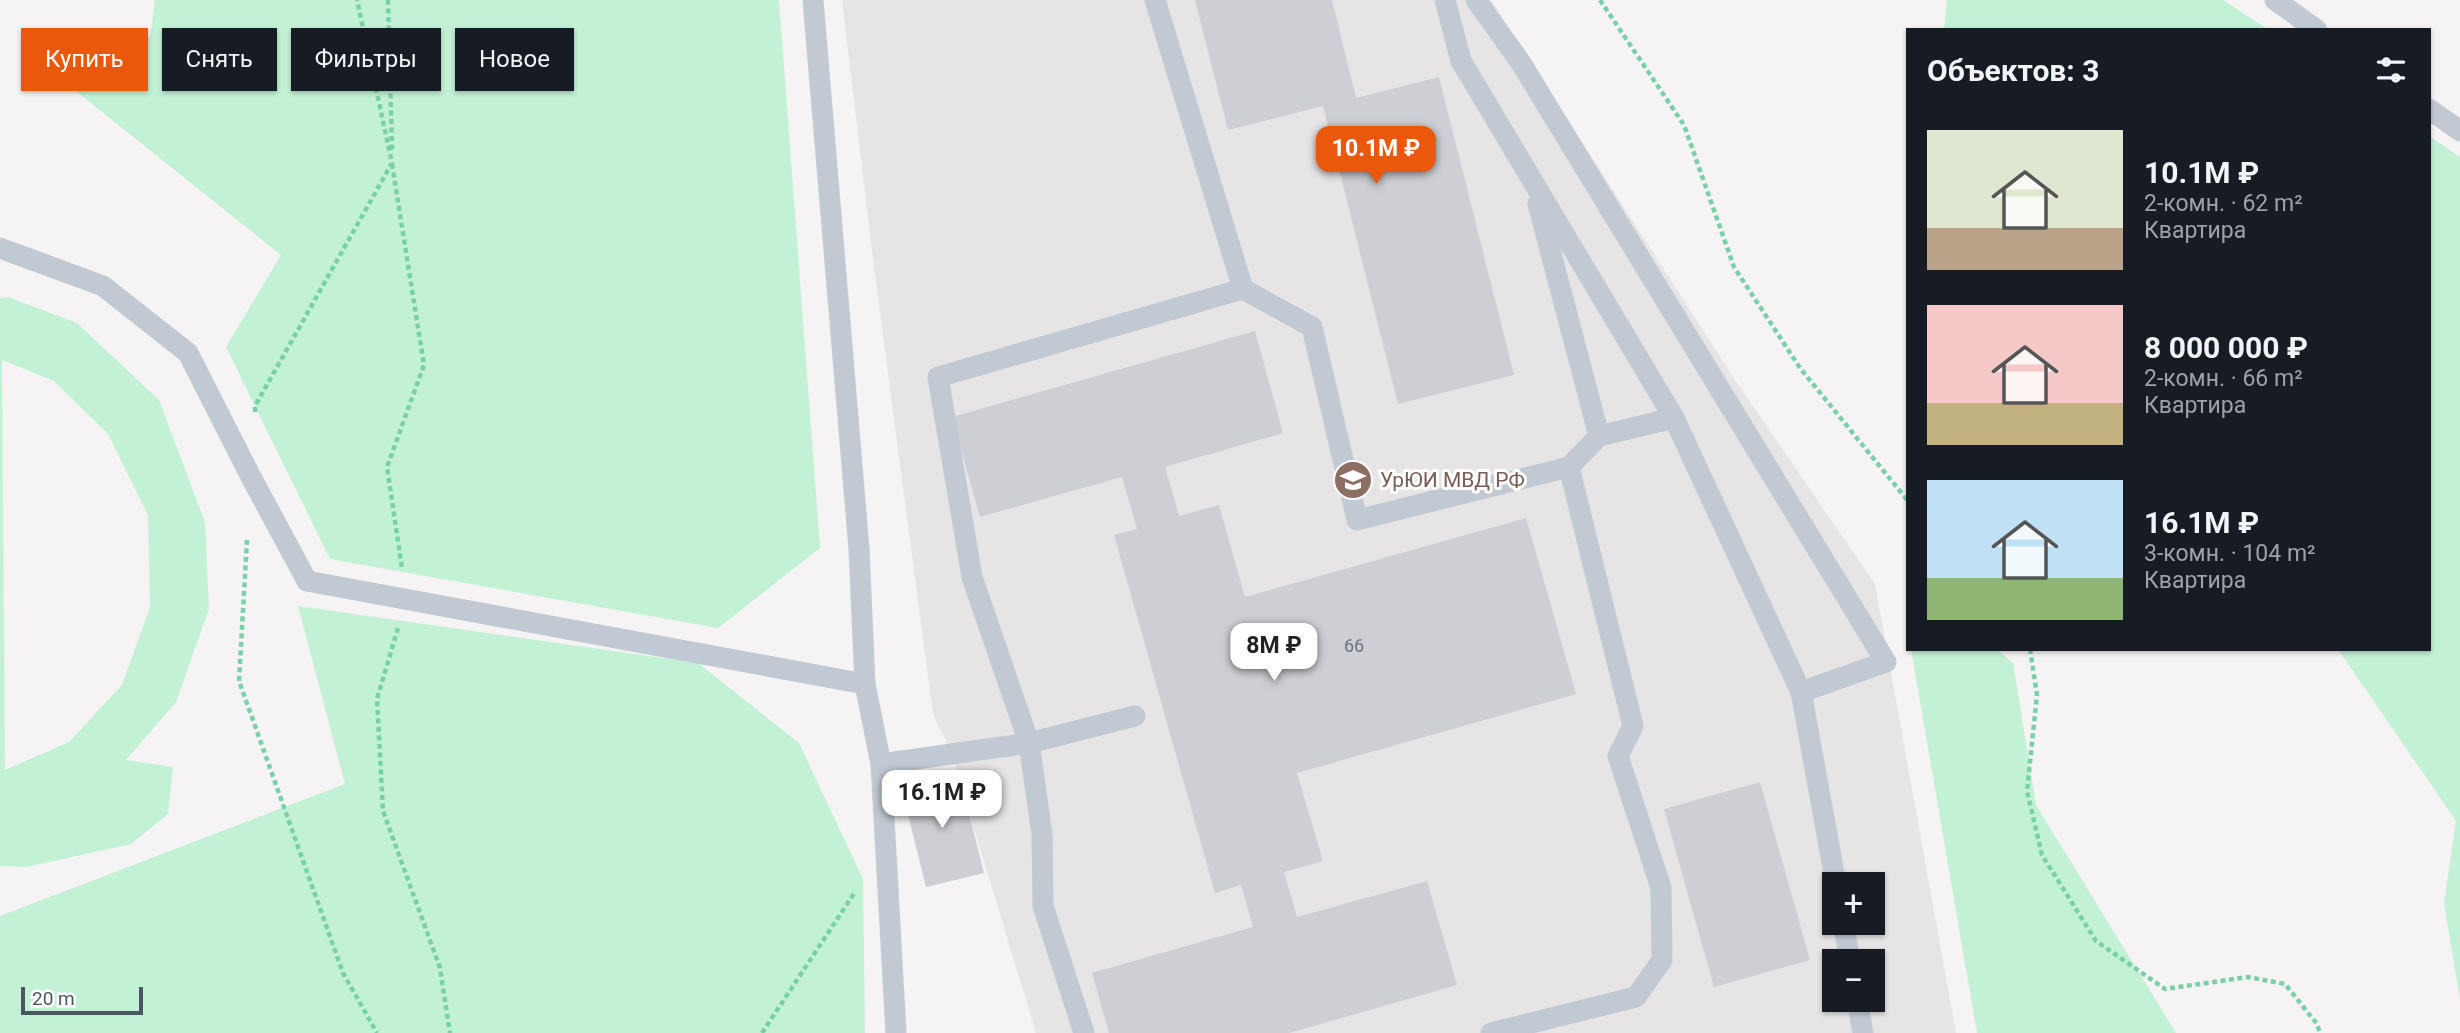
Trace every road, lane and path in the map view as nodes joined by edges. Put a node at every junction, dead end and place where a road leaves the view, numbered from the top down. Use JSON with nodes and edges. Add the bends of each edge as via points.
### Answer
{"nodes":[{"id":1,"x":388,"y":0,"type":"edge"},
{"id":2,"x":813,"y":0,"type":"edge"},
{"id":3,"x":1155,"y":0,"type":"edge"},
{"id":4,"x":1445,"y":0,"type":"edge"},
{"id":5,"x":1476,"y":0,"type":"edge"},
{"id":6,"x":1600,"y":0,"type":"edge"},
{"id":7,"x":2275,"y":0,"type":"edge"},
{"id":8,"x":2314,"y":28,"type":"edge"},
{"id":9,"x":2431,"y":110,"type":"edge"},
{"id":10,"x":2460,"y":131,"type":"edge"},
{"id":11,"x":1531,"y":178,"type":"junction"},
{"id":12,"x":0,"y":248,"type":"edge"},
{"id":13,"x":1243,"y":289,"type":"junction"},
{"id":14,"x":1674,"y":418,"type":"junction"},
{"id":15,"x":1599,"y":436,"type":"junction"},
{"id":16,"x":1569,"y":467,"type":"junction"},
{"id":17,"x":1906,"y":499,"type":"edge"},
{"id":18,"x":407,"y":599,"type":"junction"},
{"id":19,"x":2030,"y":651,"type":"edge"},
{"id":20,"x":865,"y":684,"type":"junction"},
{"id":21,"x":1801,"y":692,"type":"junction"},
{"id":22,"x":1135,"y":716,"type":"dead end"},
{"id":23,"x":1030,"y":743,"type":"junction"},
{"id":24,"x":881,"y":764,"type":"junction"},
{"id":25,"x":1834,"y":872,"type":"edge"},
{"id":26,"x":856,"y":890,"type":"dead end"},
{"id":27,"x":1859,"y":1012,"type":"edge"},
{"id":28,"x":450,"y":1033,"type":"edge"},
{"id":29,"x":762,"y":1033,"type":"edge"},
{"id":30,"x":896,"y":1033,"type":"edge"},
{"id":31,"x":1084,"y":1033,"type":"edge"},
{"id":32,"x":1491,"y":1033,"type":"edge"},
{"id":33,"x":1863,"y":1033,"type":"edge"},
{"id":34,"x":2320,"y":1033,"type":"edge"}],
"edges":[{"from":1,"to":18,"type":"path","via":[[392,163],[424,365],[387,467]]},
{"from":2,"to":20,"type":"lane","via":[[859,549]]},
{"from":3,"to":13,"type":"lane"},
{"from":4,"to":11,"type":"lane","via":[[1461,61]]},
{"from":5,"to":21,"type":"lane","via":[[1521,63],[1886,662]]},
{"from":6,"to":17,"type":"path","via":[[1684,125],[1734,267],[1800,368]]},
{"from":7,"to":8,"type":"lane"},
{"from":9,"to":10,"type":"lane"},
{"from":11,"to":14,"type":"lane"},
{"from":11,"to":15,"type":"lane"},
{"from":12,"to":18,"type":"lane","via":[[103,286],[188,353],[307,581]]},
{"from":13,"to":16,"type":"lane","via":[[1312,327],[1357,520]]},
{"from":13,"to":23,"type":"lane","via":[[938,377],[972,576]]},
{"from":14,"to":15,"type":"lane"},
{"from":14,"to":21,"type":"lane"},
{"from":15,"to":16,"type":"lane"},
{"from":16,"to":32,"type":"lane","via":[[1633,726],[1618,755],[1661,888],[1662,960],[1636,997]]},
{"from":18,"to":20,"type":"lane"},
{"from":18,"to":28,"type":"path","via":[[377,699],[383,811],[440,968]]},
{"from":19,"to":34,"type":"path","via":[[2037,695],[2026,791],[2042,855],[2096,941],[2165,989],[2248,977],[2286,984]]},
{"from":20,"to":24,"type":"lane"},
{"from":21,"to":25,"type":"lane"},
{"from":22,"to":23,"type":"lane"},
{"from":23,"to":24,"type":"lane"},
{"from":23,"to":31,"type":"lane","via":[[1042,835],[1044,906]]},
{"from":24,"to":30,"type":"lane"},
{"from":26,"to":29,"type":"path"},
{"from":27,"to":33,"type":"lane"}]}
